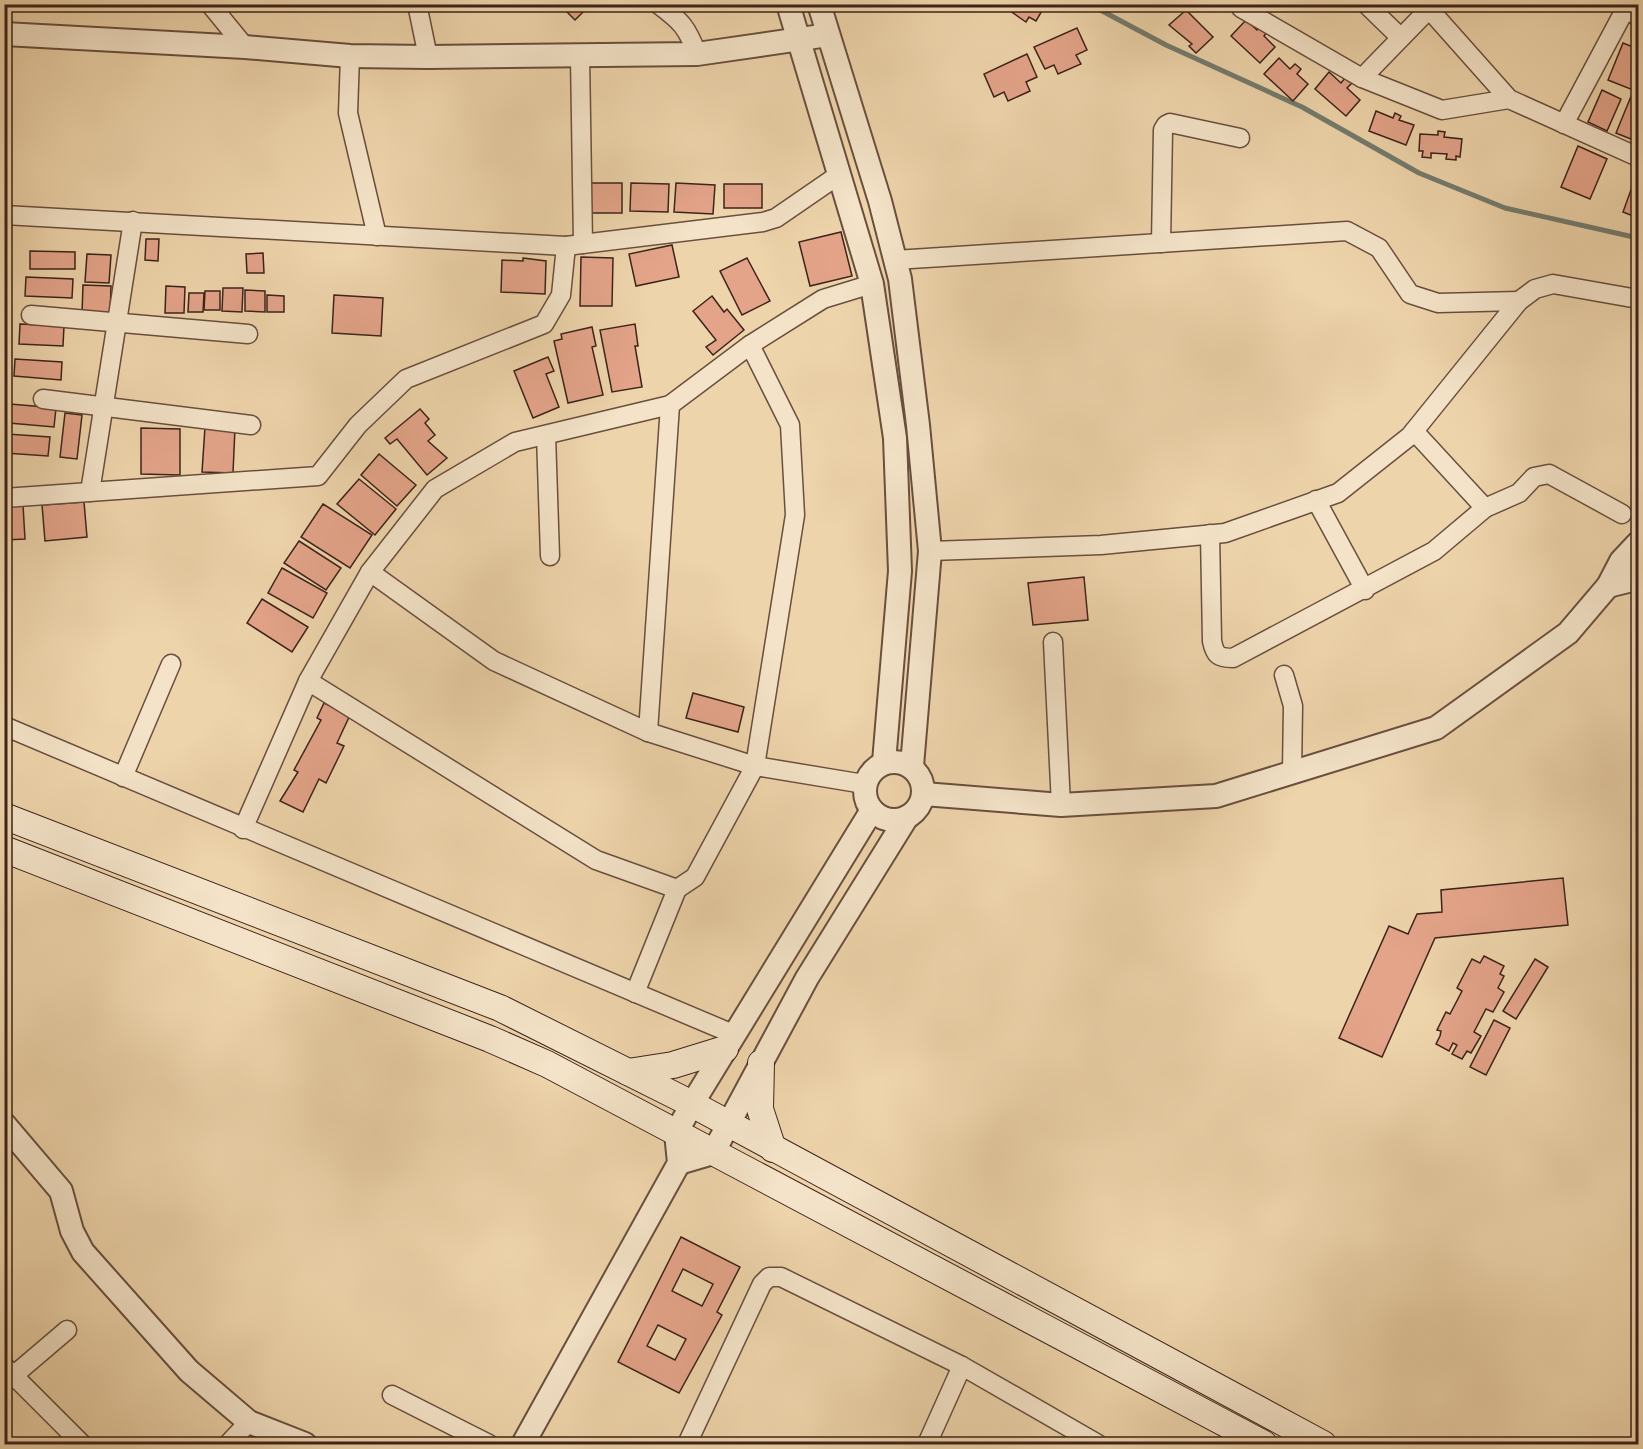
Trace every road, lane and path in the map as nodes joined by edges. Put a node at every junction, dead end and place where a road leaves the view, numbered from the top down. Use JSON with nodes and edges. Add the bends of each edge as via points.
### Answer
{"nodes":[{"id":1,"x":210,"y":4,"type":"edge"},
{"id":2,"x":417,"y":4,"type":"edge"},
{"id":3,"x":658,"y":4,"type":"edge"},
{"id":4,"x":788,"y":4,"type":"edge"},
{"id":5,"x":819,"y":4,"type":"edge"},
{"id":6,"x":1366,"y":4,"type":"edge"},
{"id":7,"x":1431,"y":7,"type":"edge"},
{"id":8,"x":1241,"y":8,"type":"dead end"},
{"id":9,"x":1628,"y":8,"type":"edge"},
{"id":10,"x":4,"y":34,"type":"edge"},
{"id":11,"x":828,"y":35,"type":"junction"},
{"id":12,"x":1400,"y":37,"type":"junction"},
{"id":13,"x":798,"y":40,"type":"junction"},
{"id":14,"x":245,"y":47,"type":"junction"},
{"id":15,"x":697,"y":54,"type":"junction"},
{"id":16,"x":350,"y":56,"type":"junction"},
{"id":17,"x":580,"y":56,"type":"junction"},
{"id":18,"x":428,"y":57,"type":"junction"},
{"id":19,"x":1362,"y":78,"type":"junction"},
{"id":20,"x":1509,"y":99,"type":"junction"},
{"id":21,"x":1564,"y":124,"type":"junction"},
{"id":22,"x":1240,"y":138,"type":"dead end"},
{"id":23,"x":1638,"y":157,"type":"edge"},
{"id":24,"x":840,"y":174,"type":"junction"},
{"id":25,"x":4,"y":215,"type":"edge"},
{"id":26,"x":132,"y":221,"type":"junction"},
{"id":27,"x":377,"y":236,"type":"junction"},
{"id":28,"x":1161,"y":243,"type":"junction"},
{"id":29,"x":574,"y":245,"type":"junction"},
{"id":30,"x":895,"y":260,"type":"junction"},
{"id":31,"x":872,"y":284,"type":"junction"},
{"id":32,"x":1638,"y":300,"type":"edge"},
{"id":33,"x":1519,"y":301,"type":"junction"},
{"id":34,"x":31,"y":315,"type":"dead end"},
{"id":35,"x":116,"y":323,"type":"junction"},
{"id":36,"x":248,"y":334,"type":"dead end"},
{"id":37,"x":750,"y":345,"type":"junction"},
{"id":38,"x":43,"y":399,"type":"dead end"},
{"id":39,"x":670,"y":405,"type":"junction"},
{"id":40,"x":105,"y":407,"type":"junction"},
{"id":41,"x":251,"y":425,"type":"dead end"},
{"id":42,"x":1414,"y":431,"type":"junction"},
{"id":43,"x":546,"y":435,"type":"junction"},
{"id":44,"x":90,"y":492,"type":"junction"},
{"id":45,"x":4,"y":498,"type":"edge"},
{"id":46,"x":1316,"y":500,"type":"junction"},
{"id":47,"x":1485,"y":508,"type":"junction"},
{"id":48,"x":1622,"y":514,"type":"dead end"},
{"id":49,"x":1210,"y":534,"type":"junction"},
{"id":50,"x":1638,"y":543,"type":"edge"},
{"id":51,"x":930,"y":551,"type":"junction"},
{"id":52,"x":550,"y":556,"type":"dead end"},
{"id":53,"x":370,"y":572,"type":"junction"},
{"id":54,"x":1638,"y":573,"type":"edge"},
{"id":55,"x":1608,"y":586,"type":"junction"},
{"id":56,"x":1365,"y":590,"type":"junction"},
{"id":57,"x":1053,"y":642,"type":"dead end"},
{"id":58,"x":171,"y":664,"type":"dead end"},
{"id":59,"x":1284,"y":675,"type":"dead end"},
{"id":60,"x":308,"y":681,"type":"junction"},
{"id":61,"x":4,"y":726,"type":"edge"},
{"id":62,"x":648,"y":732,"type":"junction"},
{"id":63,"x":884,"y":762,"type":"junction"},
{"id":64,"x":755,"y":766,"type":"junction"},
{"id":65,"x":912,"y":766,"type":"junction"},
{"id":66,"x":1292,"y":772,"type":"junction"},
{"id":67,"x":123,"y":777,"type":"junction"},
{"id":68,"x":864,"y":784,"type":"junction"},
{"id":69,"x":924,"y":794,"type":"junction"},
{"id":70,"x":1061,"y":805,"type":"junction"},
{"id":71,"x":872,"y":810,"type":"junction"},
{"id":72,"x":4,"y":816,"type":"edge"},
{"id":73,"x":907,"y":817,"type":"junction"},
{"id":74,"x":243,"y":829,"type":"junction"},
{"id":75,"x":4,"y":849,"type":"edge"},
{"id":76,"x":677,"y":889,"type":"junction"},
{"id":77,"x":374,"y":959,"type":"junction"},
{"id":78,"x":362,"y":989,"type":"junction"},
{"id":79,"x":635,"y":993,"type":"junction"},
{"id":80,"x":562,"y":1039,"type":"junction"},
{"id":81,"x":729,"y":1042,"type":"junction"},
{"id":82,"x":761,"y":1063,"type":"junction"},
{"id":83,"x":547,"y":1064,"type":"junction"},
{"id":84,"x":628,"y":1072,"type":"junction"},
{"id":85,"x":692,"y":1104,"type":"junction"},
{"id":86,"x":4,"y":1124,"type":"edge"},
{"id":87,"x":728,"y":1124,"type":"junction"},
{"id":88,"x":676,"y":1133,"type":"junction"},
{"id":89,"x":773,"y":1149,"type":"junction"},
{"id":90,"x":713,"y":1153,"type":"junction"},
{"id":91,"x":679,"y":1163,"type":"junction"},
{"id":92,"x":67,"y":1330,"type":"dead end"},
{"id":93,"x":962,"y":1366,"type":"junction"},
{"id":94,"x":8,"y":1375,"type":"edge"},
{"id":95,"x":392,"y":1395,"type":"dead end"},
{"id":96,"x":249,"y":1422,"type":"junction"},
{"id":97,"x":82,"y":1444,"type":"edge"},
{"id":98,"x":228,"y":1444,"type":"edge"},
{"id":99,"x":304,"y":1444,"type":"edge"},
{"id":100,"x":489,"y":1444,"type":"edge"},
{"id":101,"x":523,"y":1444,"type":"edge"},
{"id":102,"x":687,"y":1444,"type":"edge"},
{"id":103,"x":927,"y":1444,"type":"edge"},
{"id":104,"x":1098,"y":1444,"type":"edge"},
{"id":105,"x":1264,"y":1444,"type":"edge"},
{"id":106,"x":1323,"y":1444,"type":"edge"}],
"edges":[{"from":1,"to":14,"type":"street"},
{"from":2,"to":18,"type":"street"},
{"from":3,"to":15,"type":"street","via":[[681,21]]},
{"from":4,"to":13,"type":"street"},
{"from":5,"to":11,"type":"street"},
{"from":6,"to":12,"type":"street"},
{"from":7,"to":12,"type":"street"},
{"from":7,"to":20,"type":"street"},
{"from":8,"to":19,"type":"street"},
{"from":9,"to":21,"type":"street"},
{"from":10,"to":14,"type":"street"},
{"from":11,"to":13,"type":"street"},
{"from":11,"to":30,"type":"street"},
{"from":12,"to":19,"type":"street"},
{"from":13,"to":15,"type":"street"},
{"from":13,"to":24,"type":"street"},
{"from":14,"to":16,"type":"street"},
{"from":15,"to":17,"type":"street"},
{"from":16,"to":18,"type":"street"},
{"from":16,"to":27,"type":"street","via":[[348,113]]},
{"from":17,"to":18,"type":"street"},
{"from":17,"to":29,"type":"street"},
{"from":19,"to":20,"type":"street","via":[[1442,110]]},
{"from":20,"to":21,"type":"street"},
{"from":21,"to":23,"type":"street"},
{"from":22,"to":28,"type":"street","via":[[1166,125]]},
{"from":24,"to":29,"type":"street","via":[[776,218],[763,222]]},
{"from":24,"to":31,"type":"street"},
{"from":25,"to":26,"type":"street"},
{"from":26,"to":27,"type":"street"},
{"from":26,"to":35,"type":"street"},
{"from":27,"to":29,"type":"street"},
{"from":28,"to":30,"type":"street"},
{"from":28,"to":33,"type":"street","via":[[1347,231],[1379,248],[1410,294],[1438,303]]},
{"from":29,"to":44,"type":"street","via":[[561,295],[544,324],[406,379],[358,425],[318,476]]},
{"from":30,"to":51,"type":"street"},
{"from":31,"to":37,"type":"street","via":[[823,299]]},
{"from":31,"to":63,"type":"street","via":[[895,438],[900,571]]},
{"from":32,"to":33,"type":"street","via":[[1553,284],[1535,289]]},
{"from":33,"to":42,"type":"street"},
{"from":34,"to":35,"type":"street"},
{"from":35,"to":36,"type":"street"},
{"from":35,"to":40,"type":"street"},
{"from":37,"to":39,"type":"street"},
{"from":37,"to":64,"type":"street","via":[[790,425],[795,515]]},
{"from":38,"to":40,"type":"street"},
{"from":39,"to":43,"type":"street"},
{"from":39,"to":62,"type":"street"},
{"from":40,"to":41,"type":"street"},
{"from":40,"to":44,"type":"street"},
{"from":42,"to":46,"type":"street","via":[[1338,493]]},
{"from":42,"to":47,"type":"street"},
{"from":43,"to":52,"type":"street"},
{"from":43,"to":53,"type":"street","via":[[515,442],[435,489]]},
{"from":44,"to":45,"type":"street"},
{"from":46,"to":49,"type":"street","via":[[1225,533]]},
{"from":46,"to":56,"type":"street"},
{"from":47,"to":48,"type":"street","via":[[1519,493],[1534,477],[1549,474]]},
{"from":47,"to":56,"type":"street","via":[[1445,544]]},
{"from":49,"to":51,"type":"street","via":[[1101,545]]},
{"from":49,"to":56,"type":"street","via":[[1212,640],[1215,653],[1221,658],[1233,658]]},
{"from":50,"to":55,"type":"street","via":[[1621,561]]},
{"from":51,"to":65,"type":"street"},
{"from":53,"to":60,"type":"street"},
{"from":53,"to":62,"type":"street","via":[[494,661]]},
{"from":54,"to":55,"type":"street","via":[[1632,579]]},
{"from":55,"to":66,"type":"street","via":[[1568,633],[1436,728]]},
{"from":57,"to":70,"type":"street"},
{"from":58,"to":67,"type":"street"},
{"from":59,"to":66,"type":"street","via":[[1293,706]]},
{"from":60,"to":74,"type":"street"},
{"from":60,"to":76,"type":"street","via":[[596,860]]},
{"from":61,"to":67,"type":"street"},
{"from":62,"to":64,"type":"street"},
{"from":63,"to":65,"type":"street"},
{"from":63,"to":68,"type":"street","via":[[875,767]]},
{"from":64,"to":68,"type":"street"},
{"from":64,"to":76,"type":"street","via":[[695,877]]},
{"from":65,"to":69,"type":"street","via":[[920,775]]},
{"from":66,"to":70,"type":"street","via":[[1216,796]]},
{"from":67,"to":74,"type":"street"},
{"from":68,"to":71,"type":"street","via":[[866,802]]},
{"from":69,"to":70,"type":"street"},
{"from":69,"to":73,"type":"street","via":[[915,812]]},
{"from":71,"to":73,"type":"street","via":[[888,819]]},
{"from":71,"to":81,"type":"street"},
{"from":72,"to":77,"type":"main road"},
{"from":73,"to":82,"type":"street","via":[[807,978]]},
{"from":74,"to":79,"type":"street"},
{"from":75,"to":78,"type":"main road"},
{"from":76,"to":79,"type":"street"},
{"from":77,"to":78,"type":"main road"},
{"from":77,"to":80,"type":"main road","via":[[500,1008]]},
{"from":78,"to":83,"type":"main road"},
{"from":79,"to":81,"type":"street"},
{"from":80,"to":83,"type":"main road"},
{"from":80,"to":84,"type":"main road"},
{"from":81,"to":84,"type":"main road","via":[[683,1062]]},
{"from":81,"to":85,"type":"street"},
{"from":82,"to":87,"type":"street"},
{"from":82,"to":89,"type":"main road","via":[[760,1109]]},
{"from":83,"to":88,"type":"main road"},
{"from":84,"to":85,"type":"main road"},
{"from":85,"to":87,"type":"main road"},
{"from":85,"to":88,"type":"street"},
{"from":86,"to":96,"type":"street","via":[[60,1191],[83,1252],[189,1371]]},
{"from":87,"to":89,"type":"main road"},
{"from":87,"to":90,"type":"street"},
{"from":88,"to":90,"type":"main road"},
{"from":88,"to":91,"type":"street"},
{"from":89,"to":106,"type":"main road"},
{"from":90,"to":91,"type":"street"},
{"from":90,"to":105,"type":"main road"},
{"from":91,"to":101,"type":"street"},
{"from":92,"to":94,"type":"street"},
{"from":93,"to":102,"type":"street","via":[[781,1277],[769,1277],[762,1284]]},
{"from":93,"to":103,"type":"street"},
{"from":93,"to":104,"type":"street"},
{"from":94,"to":97,"type":"street"},
{"from":95,"to":100,"type":"street"},
{"from":96,"to":98,"type":"street"},
{"from":96,"to":99,"type":"street"}]}
